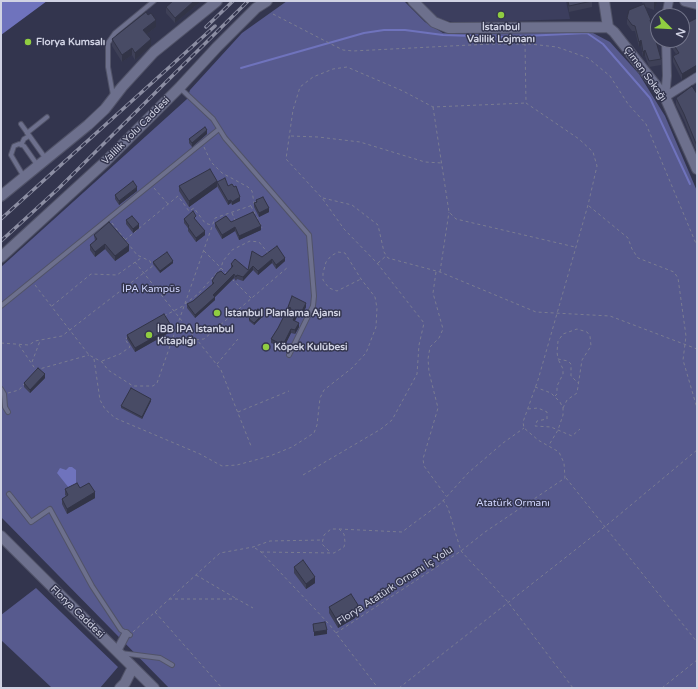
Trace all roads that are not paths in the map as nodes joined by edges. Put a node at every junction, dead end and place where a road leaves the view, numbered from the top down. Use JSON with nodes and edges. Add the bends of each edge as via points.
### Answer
{"nodes":[{"id":1,"x":154,"y":1,"type":"edge"},
{"id":2,"x":217,"y":1,"type":"edge"},
{"id":3,"x":267,"y":1,"type":"edge"},
{"id":4,"x":413,"y":1,"type":"edge"},
{"id":5,"x":684,"y":1,"type":"edge"},
{"id":6,"x":605,"y":2,"type":"edge"},
{"id":7,"x":697,"y":4,"type":"edge"},
{"id":8,"x":608,"y":27,"type":"junction"},
{"id":9,"x":666,"y":48,"type":"edge"},
{"id":10,"x":697,"y":77,"type":"edge"},
{"id":11,"x":180,"y":87,"type":"junction"},
{"id":12,"x":664,"y":97,"type":"junction"},
{"id":13,"x":114,"y":98,"type":"junction"},
{"id":14,"x":46,"y":117,"type":"dead end"},
{"id":15,"x":21,"y":124,"type":"dead end"},
{"id":16,"x":220,"y":129,"type":"junction"},
{"id":17,"x":28,"y":134,"type":"junction"},
{"id":18,"x":21,"y":145,"type":"junction"},
{"id":19,"x":46,"y":159,"type":"junction"},
{"id":20,"x":38,"y":166,"type":"junction"},
{"id":21,"x":697,"y":169,"type":"edge"},
{"id":22,"x":25,"y":177,"type":"junction"},
{"id":23,"x":1,"y":196,"type":"edge"},
{"id":24,"x":1,"y":257,"type":"edge"},
{"id":25,"x":1,"y":306,"type":"edge"},
{"id":26,"x":289,"y":355,"type":"dead end"},
{"id":27,"x":1,"y":389,"type":"edge"},
{"id":28,"x":8,"y":412,"type":"dead end"},
{"id":29,"x":9,"y":494,"type":"dead end"},
{"id":30,"x":1,"y":536,"type":"edge"},
{"id":31,"x":128,"y":634,"type":"joint"},
{"id":32,"x":117,"y":652,"type":"junction"},
{"id":33,"x":172,"y":665,"type":"dead end"},
{"id":34,"x":133,"y":667,"type":"junction"},
{"id":35,"x":123,"y":686,"type":"edge"},
{"id":36,"x":154,"y":688,"type":"edge"}],
"edges":[{"from":1,"to":13,"type":"lane","via":[[115,33],[108,43],[108,67]]},
{"from":2,"to":13,"type":"main road","via":[[154,52]]},
{"from":3,"to":11,"type":"main road","name":"Valilik Yolu Caddesi","via":[[256,8]]},
{"from":4,"to":8,"type":"main road","via":[[434,22],[449,28]]},
{"from":5,"to":7,"type":"main road"},
{"from":6,"to":8,"type":"main road"},
{"from":8,"to":12,"type":"main road","name":"Çimen Sokağı"},
{"from":9,"to":12,"type":"street","via":[[667,76]]},
{"from":10,"to":12,"type":"street"},
{"from":11,"to":16,"type":"lane"},
{"from":11,"to":24,"type":"main road","name":"Valilik Yolu Caddesi","via":[[106,161]]},
{"from":12,"to":21,"type":"main road","name":"Çimen Sokağı"},
{"from":13,"to":19,"type":"main road","via":[[88,125]]},
{"from":14,"to":17,"type":"lane"},
{"from":15,"to":17,"type":"lane"},
{"from":16,"to":25,"type":"lane"},
{"from":16,"to":26,"type":"lane","via":[[309,235],[314,296],[312,306]]},
{"from":17,"to":18,"type":"lane"},
{"from":17,"to":19,"type":"lane"},
{"from":18,"to":20,"type":"lane"},
{"from":18,"to":22,"type":"lane","via":[[14,146],[11,155]]},
{"from":19,"to":20,"type":"main road"},
{"from":20,"to":22,"type":"main road"},
{"from":22,"to":23,"type":"main road"},
{"from":27,"to":28,"type":"lane"},
{"from":29,"to":31,"type":"lane","via":[[31,522],[50,509],[92,586]]},
{"from":30,"to":32,"type":"main road","name":"Florya Caddesi"},
{"from":31,"to":32,"type":"street"},
{"from":32,"to":33,"type":"lane","via":[[160,658]]},
{"from":32,"to":34,"type":"main road","name":"Florya Caddesi"},
{"from":34,"to":35,"type":"main road"},
{"from":34,"to":36,"type":"main road","name":"Florya Caddesi"}]}
